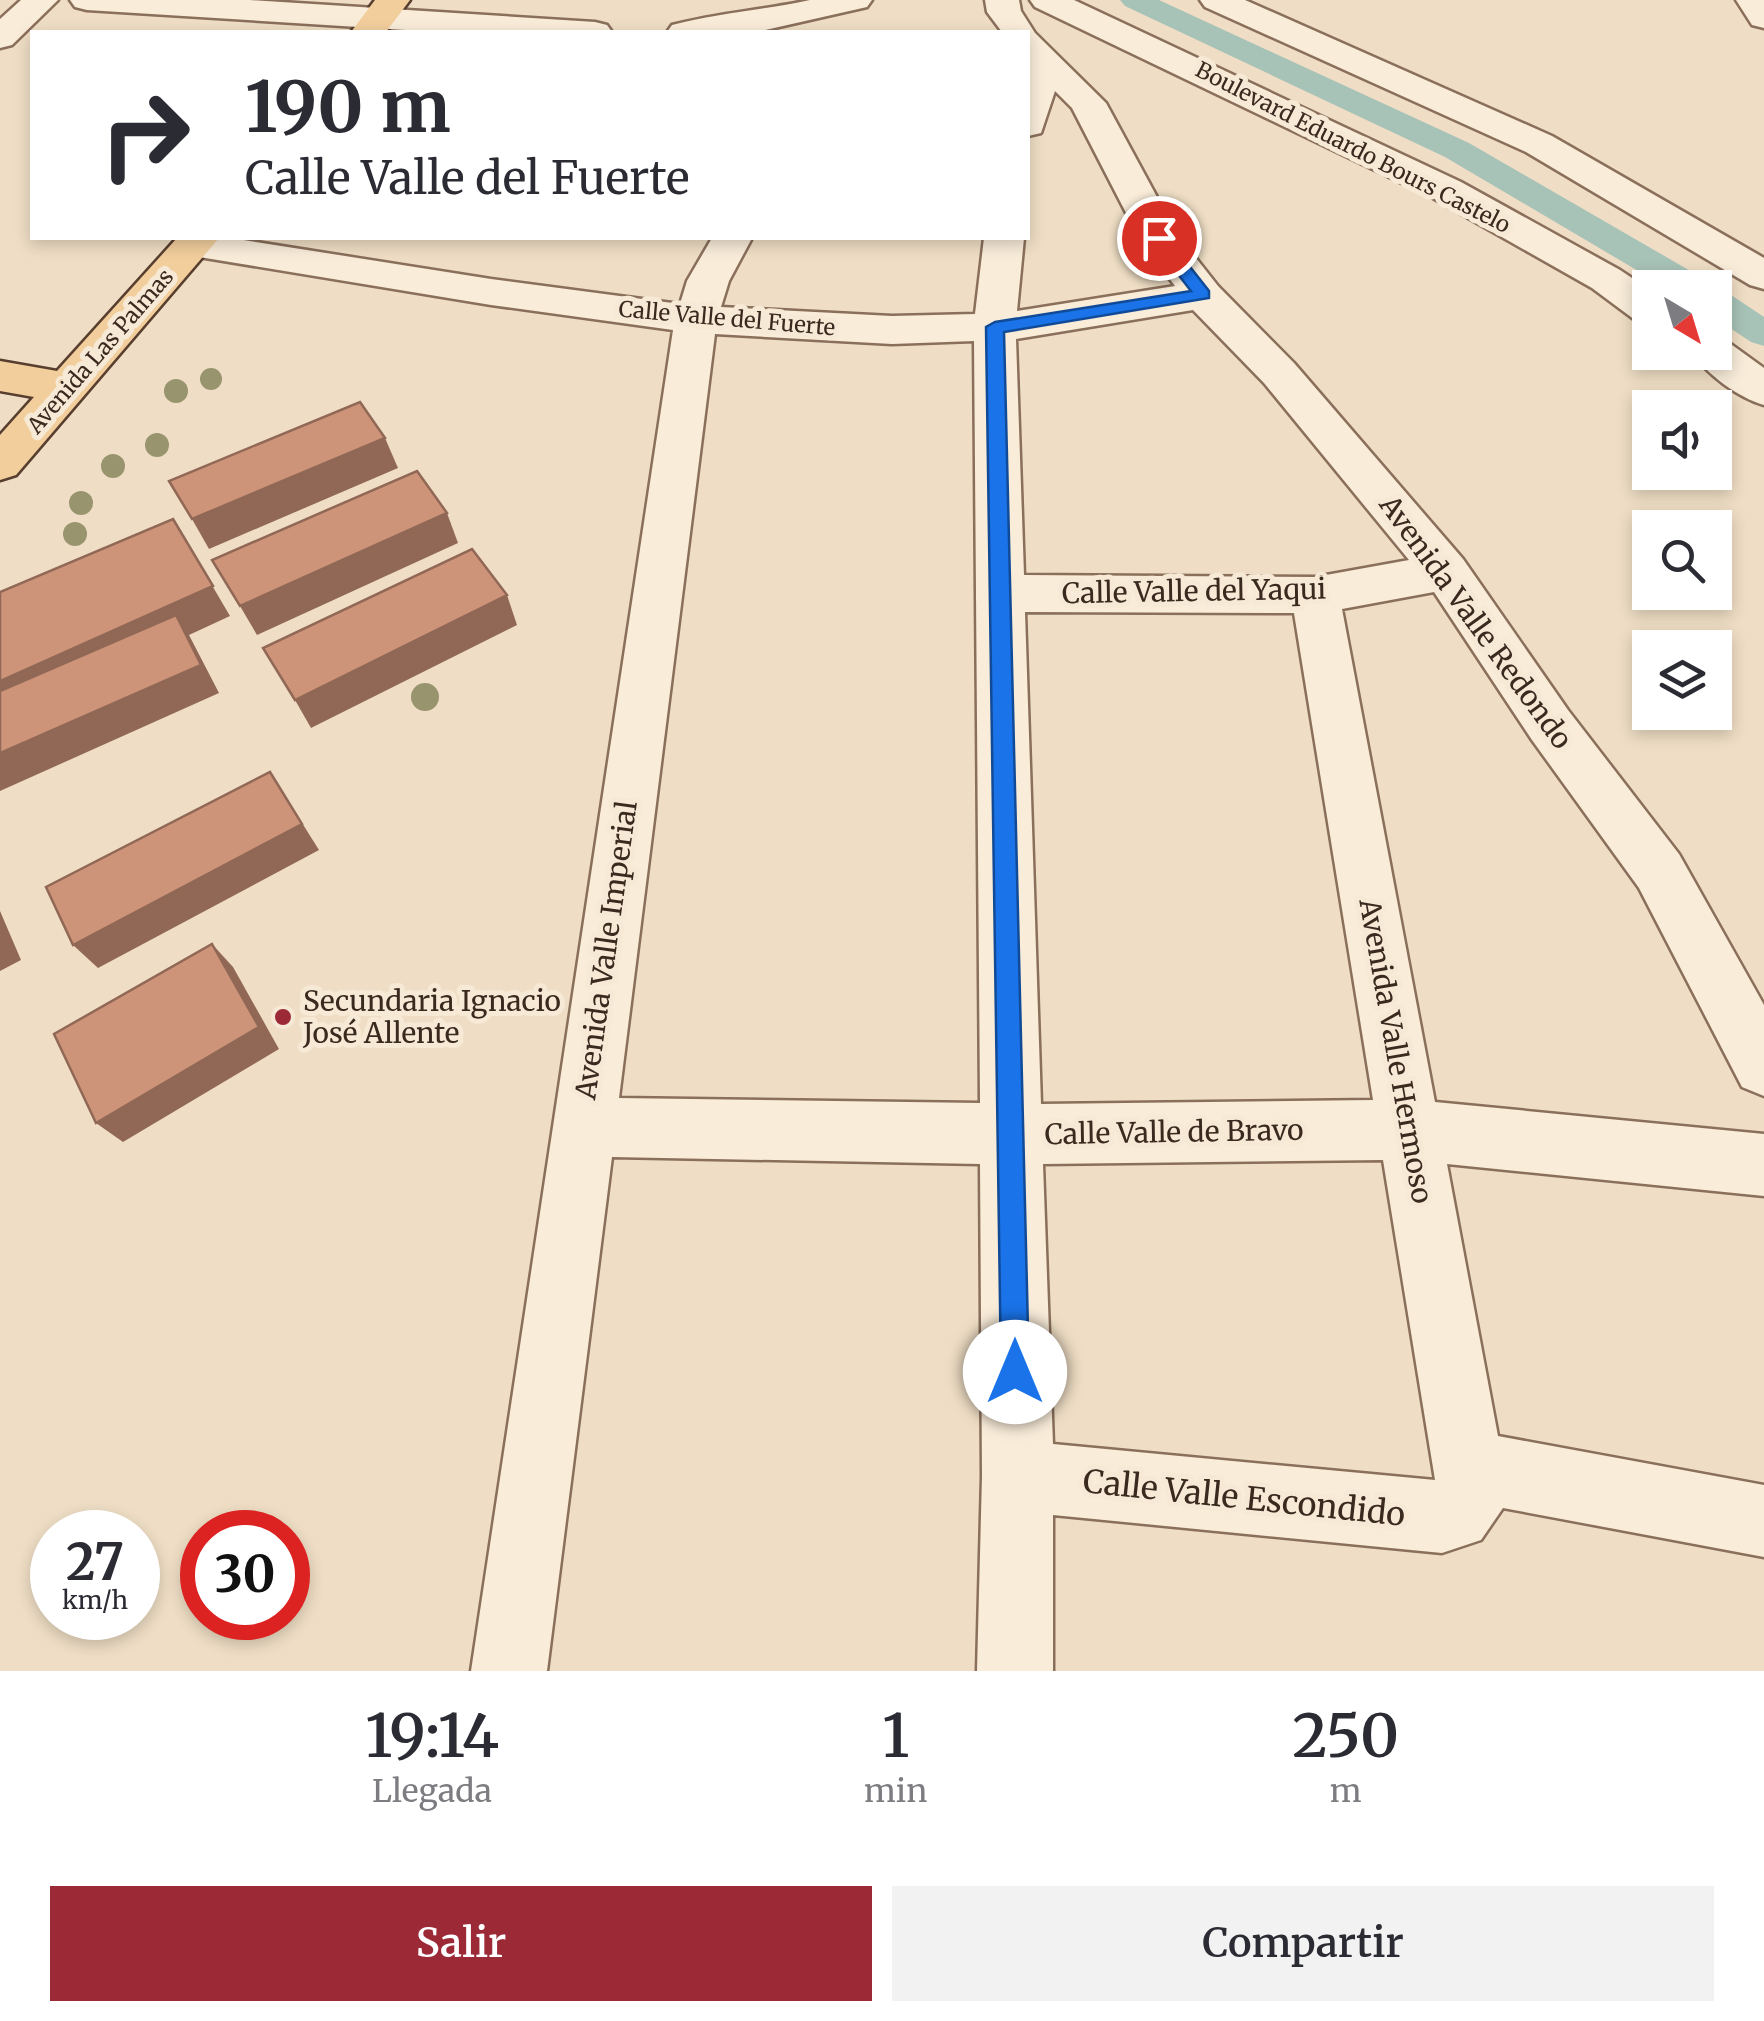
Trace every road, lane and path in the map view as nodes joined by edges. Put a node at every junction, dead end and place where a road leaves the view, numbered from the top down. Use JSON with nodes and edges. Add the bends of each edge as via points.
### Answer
{"nodes":[{"id":1,"x":41,"y":0,"type":"edge"},
{"id":2,"x":86,"y":0,"type":"edge"},
{"id":3,"x":854,"y":0,"type":"edge"},
{"id":4,"x":1002,"y":0,"type":"edge"},
{"id":5,"x":1047,"y":0,"type":"edge"},
{"id":6,"x":1218,"y":0,"type":"edge"},
{"id":7,"x":1753,"y":0,"type":"edge"},
{"id":8,"x":379,"y":18,"type":"edge"},
{"id":9,"x":1764,"y":18,"type":"edge"},
{"id":10,"x":564,"y":30,"type":"edge"},
{"id":11,"x":700,"y":30,"type":"edge"},
{"id":12,"x":839,"y":30,"type":"edge"},
{"id":13,"x":1018,"y":30,"type":"edge"},
{"id":14,"x":0,"y":38,"type":"edge"},
{"id":15,"x":1030,"y":45,"type":"edge"},
{"id":16,"x":731,"y":240,"type":"edge"},
{"id":17,"x":1004,"y":240,"type":"edge"},
{"id":18,"x":196,"y":241,"type":"edge"},
{"id":19,"x":1764,"y":276,"type":"edge"},
{"id":20,"x":1202,"y":294,"type":"junction"},
{"id":21,"x":1632,"y":297,"type":"edge"},
{"id":22,"x":696,"y":319,"type":"junction"},
{"id":23,"x":995,"y":327,"type":"junction"},
{"id":24,"x":1732,"y":366,"type":"edge"},
{"id":25,"x":0,"y":376,"type":"edge"},
{"id":26,"x":69,"y":388,"type":"junction"},
{"id":27,"x":1764,"y":390,"type":"edge"},
{"id":28,"x":0,"y":464,"type":"edge"},
{"id":29,"x":1446,"y":572,"type":"junction"},
{"id":30,"x":1001,"y":592,"type":"junction"},
{"id":31,"x":1315,"y":595,"type":"junction"},
{"id":32,"x":1764,"y":1067,"type":"edge"},
{"id":33,"x":582,"y":1126,"type":"junction"},
{"id":34,"x":1410,"y":1130,"type":"junction"},
{"id":35,"x":1009,"y":1134,"type":"junction"},
{"id":36,"x":1764,"y":1165,"type":"edge"},
{"id":37,"x":1018,"y":1476,"type":"junction"},
{"id":38,"x":1469,"y":1486,"type":"junction"},
{"id":39,"x":1764,"y":1521,"type":"edge"},
{"id":40,"x":508,"y":1671,"type":"edge"},
{"id":41,"x":1015,"y":1671,"type":"edge"}],
"edges":[{"from":1,"to":14,"type":"street"},
{"from":2,"to":8,"type":"street"},
{"from":3,"to":11,"type":"street"},
{"from":3,"to":12,"type":"street"},
{"from":4,"to":13,"type":"street","name":"Avenida Valle Redondo"},
{"from":5,"to":21,"type":"street","name":"Boulevard Eduardo Bours Castelo","via":[[1447,190]]},
{"from":6,"to":19,"type":"street","via":[[1538,144]]},
{"from":7,"to":9,"type":"street"},
{"from":8,"to":10,"type":"street"},
{"from":15,"to":20,"type":"street","name":"Avenida Valle Redondo","via":[[1088,103],[1159,238]]},
{"from":16,"to":22,"type":"street","name":"Avenida Valle Imperial"},
{"from":17,"to":23,"type":"street"},
{"from":18,"to":22,"type":"street","name":"Calle Valle del Fuerte"},
{"from":18,"to":26,"type":"main road","name":"Avenida Las Palmas"},
{"from":20,"to":23,"type":"street","name":"Calle Valle del Fuerte"},
{"from":20,"to":29,"type":"street","name":"Avenida Valle Redondo","via":[[1291,386]]},
{"from":22,"to":23,"type":"street","name":"Calle Valle del Fuerte","via":[[828,328]]},
{"from":22,"to":33,"type":"street","name":"Avenida Valle Imperial"},
{"from":23,"to":30,"type":"street"},
{"from":24,"to":27,"type":"street"},
{"from":25,"to":26,"type":"main road"},
{"from":26,"to":28,"type":"main road","name":"Avenida Las Palmas"},
{"from":29,"to":31,"type":"street","name":"Calle Valle del Yaqui"},
{"from":29,"to":32,"type":"street","name":"Avenida Valle Redondo","via":[[1658,870]]},
{"from":30,"to":31,"type":"street","name":"Calle Valle del Yaqui"},
{"from":30,"to":35,"type":"street"},
{"from":31,"to":34,"type":"street","name":"Avenida Valle Hermoso"},
{"from":33,"to":35,"type":"street","name":"Calle Valle de Bravo"},
{"from":33,"to":40,"type":"street","name":"Avenida Valle Imperial"},
{"from":34,"to":35,"type":"street","name":"Calle Valle de Bravo"},
{"from":34,"to":36,"type":"street","name":"Calle Valle de Bravo"},
{"from":34,"to":38,"type":"street","name":"Avenida Valle Hermoso"},
{"from":35,"to":37,"type":"street"},
{"from":37,"to":38,"type":"street","name":"Calle Valle Escondido","via":[[1442,1517],[1456,1516]]},
{"from":37,"to":41,"type":"street"},
{"from":38,"to":39,"type":"street","name":"Calle Valle Escondido"}]}
